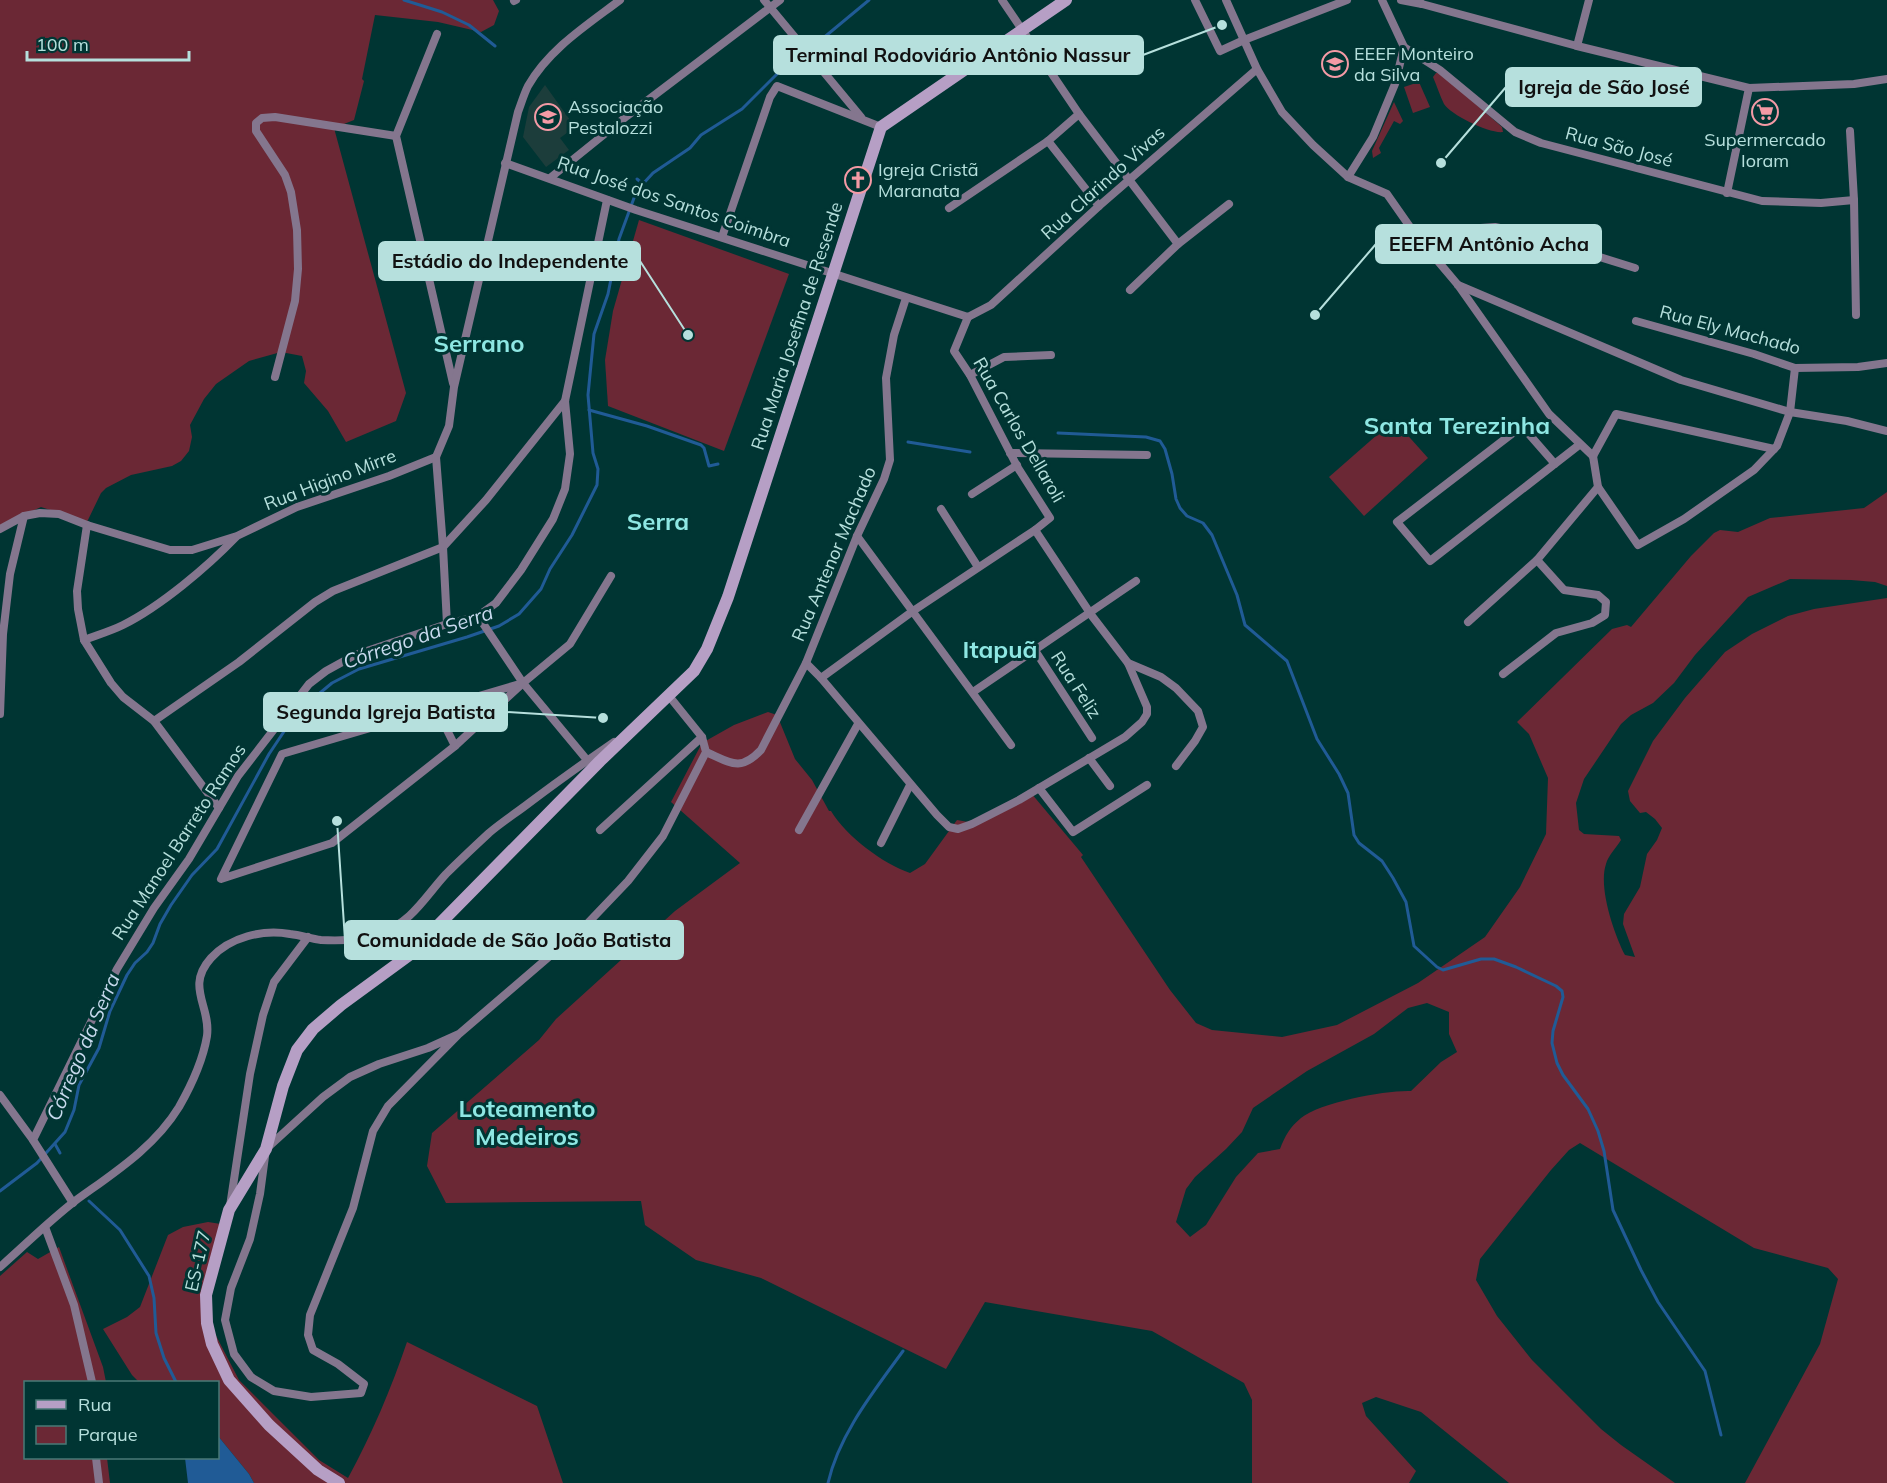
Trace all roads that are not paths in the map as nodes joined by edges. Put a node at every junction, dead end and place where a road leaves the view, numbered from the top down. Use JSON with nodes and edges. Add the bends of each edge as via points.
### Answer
{"nodes":[{"id":1,"x":620,"y":0,"type":"edge"},
{"id":2,"x":764,"y":0,"type":"edge"},
{"id":3,"x":780,"y":0,"type":"edge"},
{"id":4,"x":1002,"y":0,"type":"edge"},
{"id":5,"x":1065,"y":0,"type":"edge"},
{"id":6,"x":1195,"y":0,"type":"edge"},
{"id":7,"x":1347,"y":0,"type":"edge"},
{"id":8,"x":1382,"y":0,"type":"edge"},
{"id":9,"x":1401,"y":0,"type":"edge"},
{"id":10,"x":1590,"y":0,"type":"edge"},
{"id":11,"x":1228,"y":2,"type":"edge"},
{"id":12,"x":1419,"y":2,"type":"edge"},
{"id":13,"x":770,"y":8,"type":"junction"},
{"id":14,"x":1022,"y":29,"type":"junction"},
{"id":15,"x":437,"y":34,"type":"dead end"},
{"id":16,"x":1244,"y":40,"type":"junction"},
{"id":17,"x":1577,"y":45,"type":"junction"},
{"id":18,"x":1404,"y":47,"type":"junction"},
{"id":19,"x":1257,"y":69,"type":"junction"},
{"id":20,"x":1887,"y":79,"type":"edge"},
{"id":21,"x":1749,"y":88,"type":"junction"},
{"id":22,"x":1079,"y":114,"type":"junction"},
{"id":23,"x":861,"y":118,"type":"junction"},
{"id":24,"x":881,"y":127,"type":"junction"},
{"id":25,"x":1850,"y":131,"type":"dead end"},
{"id":26,"x":396,"y":136,"type":"junction"},
{"id":27,"x":1048,"y":141,"type":"junction"},
{"id":28,"x":505,"y":163,"type":"junction"},
{"id":29,"x":1348,"y":177,"type":"junction"},
{"id":30,"x":550,"y":178,"type":"junction"},
{"id":31,"x":1130,"y":180,"type":"junction"},
{"id":32,"x":1727,"y":193,"type":"junction"},
{"id":33,"x":607,"y":200,"type":"junction"},
{"id":34,"x":1854,"y":200,"type":"junction"},
{"id":35,"x":1229,"y":204,"type":"dead end"},
{"id":36,"x":1100,"y":206,"type":"junction"},
{"id":37,"x":949,"y":208,"type":"dead end"},
{"id":38,"x":722,"y":237,"type":"junction"},
{"id":39,"x":1178,"y":244,"type":"junction"},
{"id":40,"x":1426,"y":248,"type":"junction"},
{"id":41,"x":1635,"y":268,"type":"dead end"},
{"id":42,"x":833,"y":273,"type":"junction"},
{"id":43,"x":1458,"y":285,"type":"junction"},
{"id":44,"x":1130,"y":290,"type":"dead end"},
{"id":45,"x":906,"y":298,"type":"junction"},
{"id":46,"x":1856,"y":315,"type":"dead end"},
{"id":47,"x":968,"y":317,"type":"junction"},
{"id":48,"x":1636,"y":321,"type":"dead end"},
{"id":49,"x":1051,"y":355,"type":"dead end"},
{"id":50,"x":1887,"y":363,"type":"edge"},
{"id":51,"x":1794,"y":368,"type":"junction"},
{"id":52,"x":970,"y":375,"type":"junction"},
{"id":53,"x":274,"y":378,"type":"dead end"},
{"id":54,"x":454,"y":387,"type":"junction"},
{"id":55,"x":565,"y":401,"type":"junction"},
{"id":56,"x":1790,"y":412,"type":"junction"},
{"id":57,"x":1887,"y":431,"type":"edge"},
{"id":58,"x":1580,"y":445,"type":"junction"},
{"id":59,"x":1774,"y":449,"type":"junction"},
{"id":60,"x":1010,"y":453,"type":"junction"},
{"id":61,"x":1148,"y":455,"type":"dead end"},
{"id":62,"x":1593,"y":456,"type":"junction"},
{"id":63,"x":435,"y":457,"type":"junction"},
{"id":64,"x":1555,"y":464,"type":"junction"},
{"id":65,"x":1017,"y":465,"type":"junction"},
{"id":66,"x":1598,"y":487,"type":"junction"},
{"id":67,"x":972,"y":494,"type":"dead end"},
{"id":68,"x":941,"y":509,"type":"dead end"},
{"id":69,"x":24,"y":516,"type":"junction"},
{"id":70,"x":87,"y":525,"type":"junction"},
{"id":71,"x":0,"y":528,"type":"edge"},
{"id":72,"x":1035,"y":530,"type":"junction"},
{"id":73,"x":237,"y":536,"type":"junction"},
{"id":74,"x":857,"y":536,"type":"junction"},
{"id":75,"x":443,"y":547,"type":"junction"},
{"id":76,"x":1537,"y":560,"type":"junction"},
{"id":77,"x":978,"y":567,"type":"junction"},
{"id":78,"x":611,"y":576,"type":"dead end"},
{"id":79,"x":1136,"y":581,"type":"dead end"},
{"id":80,"x":913,"y":610,"type":"junction"},
{"id":81,"x":1089,"y":612,"type":"junction"},
{"id":82,"x":478,"y":616,"type":"junction"},
{"id":83,"x":1468,"y":622,"type":"dead end"},
{"id":84,"x":447,"y":624,"type":"junction"},
{"id":85,"x":84,"y":640,"type":"junction"},
{"id":86,"x":1034,"y":649,"type":"junction"},
{"id":87,"x":806,"y":663,"type":"junction"},
{"id":88,"x":1128,"y":663,"type":"junction"},
{"id":89,"x":1503,"y":674,"type":"dead end"},
{"id":90,"x":821,"y":678,"type":"junction"},
{"id":91,"x":523,"y":683,"type":"junction"},
{"id":92,"x":973,"y":692,"type":"junction"},
{"id":93,"x":669,"y":696,"type":"junction"},
{"id":94,"x":437,"y":710,"type":"junction"},
{"id":95,"x":0,"y":714,"type":"edge"},
{"id":96,"x":154,"y":721,"type":"junction"},
{"id":97,"x":858,"y":724,"type":"junction"},
{"id":98,"x":702,"y":737,"type":"junction"},
{"id":99,"x":1092,"y":738,"type":"dead end"},
{"id":100,"x":1011,"y":745,"type":"dead end"},
{"id":101,"x":455,"y":746,"type":"junction"},
{"id":102,"x":706,"y":752,"type":"junction"},
{"id":103,"x":1089,"y":758,"type":"junction"},
{"id":104,"x":594,"y":761,"type":"junction"},
{"id":105,"x":1176,"y":766,"type":"dead end"},
{"id":106,"x":910,"y":785,"type":"junction"},
{"id":107,"x":1147,"y":785,"type":"dead end"},
{"id":108,"x":1110,"y":786,"type":"dead end"},
{"id":109,"x":1039,"y":788,"type":"junction"},
{"id":110,"x":219,"y":808,"type":"junction"},
{"id":111,"x":600,"y":830,"type":"dead end"},
{"id":112,"x":799,"y":830,"type":"dead end"},
{"id":113,"x":881,"y":843,"type":"dead end"},
{"id":114,"x":308,"y":937,"type":"junction"},
{"id":115,"x":459,"y":1034,"type":"junction"},
{"id":116,"x":0,"y":1095,"type":"edge"},
{"id":117,"x":33,"y":1140,"type":"junction"},
{"id":118,"x":266,"y":1149,"type":"junction"},
{"id":119,"x":73,"y":1203,"type":"junction"},
{"id":120,"x":229,"y":1210,"type":"junction"},
{"id":121,"x":45,"y":1227,"type":"junction"},
{"id":122,"x":0,"y":1267,"type":"edge"},
{"id":123,"x":92,"y":1381,"type":"edge"},
{"id":124,"x":96,"y":1459,"type":"edge"},
{"id":125,"x":99,"y":1483,"type":"edge"},
{"id":126,"x":339,"y":1483,"type":"edge"}],
"edges":[{"from":1,"to":28,"type":"street","via":[[565,42],[528,87]]},
{"from":2,"to":13,"type":"street"},
{"from":3,"to":13,"type":"street"},
{"from":4,"to":14,"type":"street"},
{"from":5,"to":14,"type":"main road"},
{"from":6,"to":16,"type":"street","via":[[1220,51]]},
{"from":7,"to":16,"type":"street"},
{"from":8,"to":18,"type":"street"},
{"from":9,"to":12,"type":"street"},
{"from":10,"to":17,"type":"street"},
{"from":11,"to":16,"type":"street"},
{"from":12,"to":17,"type":"street"},
{"from":13,"to":23,"type":"street"},
{"from":13,"to":30,"type":"street"},
{"from":14,"to":22,"type":"street"},
{"from":14,"to":24,"type":"main road"},
{"from":15,"to":26,"type":"street"},
{"from":16,"to":19,"type":"street"},
{"from":17,"to":21,"type":"street"},
{"from":18,"to":29,"type":"street","via":[[1395,84],[1373,137]]},
{"from":18,"to":32,"type":"street","name":"Rua São José","via":[[1440,70],[1515,132],[1541,143]]},
{"from":19,"to":29,"type":"street","via":[[1282,112]]},
{"from":19,"to":31,"type":"street","name":"Rua Clarindo Vivas"},
{"from":20,"to":21,"type":"street"},
{"from":21,"to":32,"type":"street"},
{"from":22,"to":27,"type":"street"},
{"from":22,"to":31,"type":"street"},
{"from":23,"to":24,"type":"street"},
{"from":23,"to":38,"type":"street","via":[[777,86]]},
{"from":24,"to":42,"type":"main road","name":"Rua Maria Josefina de Resende","number":"ES-177"},
{"from":25,"to":34,"type":"street"},
{"from":26,"to":53,"type":"street","via":[[275,117],[256,123],[256,131],[285,175],[297,230],[295,301]]},
{"from":26,"to":54,"type":"street"},
{"from":27,"to":36,"type":"street"},
{"from":27,"to":37,"type":"street"},
{"from":28,"to":30,"type":"street","name":"Rua José dos Santos Coimbra"},
{"from":28,"to":54,"type":"street"},
{"from":29,"to":40,"type":"street","via":[[1387,194]]},
{"from":30,"to":33,"type":"street","name":"Rua José dos Santos Coimbra"},
{"from":31,"to":36,"type":"street","name":"Rua Clarindo Vivas"},
{"from":31,"to":39,"type":"street"},
{"from":32,"to":34,"type":"street","name":"Rua São José","via":[[1785,203]]},
{"from":33,"to":38,"type":"street","name":"Rua José dos Santos Coimbra"},
{"from":33,"to":55,"type":"street","name":"Rua Manoel Barreto Ramos"},
{"from":34,"to":46,"type":"street"},
{"from":35,"to":39,"type":"street"},
{"from":36,"to":47,"type":"street","name":"Rua Clarindo Vivas","via":[[991,305]]},
{"from":38,"to":42,"type":"street","name":"Rua José dos Santos Coimbra"},
{"from":39,"to":44,"type":"street"},
{"from":40,"to":41,"type":"street","via":[[1466,229],[1495,227]]},
{"from":40,"to":43,"type":"street"},
{"from":42,"to":45,"type":"street","name":"Rua José dos Santos Coimbra"},
{"from":42,"to":93,"type":"main road","name":"Rua Maria Josefina de Resende","number":"ES-177","via":[[717,626],[694,670]]},
{"from":43,"to":56,"type":"street","via":[[1681,380]]},
{"from":43,"to":58,"type":"street","via":[[1549,414]]},
{"from":45,"to":47,"type":"street","name":"Rua José dos Santos Coimbra"},
{"from":45,"to":74,"type":"street","name":"Rua Antenor Machado","via":[[886,378],[890,460]]},
{"from":47,"to":52,"type":"street","name":"Rua Carlos Dellaroli","via":[[954,351]]},
{"from":48,"to":51,"type":"street","name":"Rua Ely Machado"},
{"from":49,"to":52,"type":"street","via":[[1004,357]]},
{"from":50,"to":51,"type":"street","name":"Rua Ely Machado"},
{"from":51,"to":56,"type":"street"},
{"from":52,"to":60,"type":"street","name":"Rua Carlos Dellaroli"},
{"from":54,"to":63,"type":"street","via":[[448,426]]},
{"from":55,"to":75,"type":"street"},
{"from":55,"to":82,"type":"street","name":"Rua Manoel Barreto Ramos","via":[[570,454],[565,489],[553,519],[496,603]]},
{"from":56,"to":57,"type":"street"},
{"from":56,"to":59,"type":"street"},
{"from":58,"to":62,"type":"street"},
{"from":58,"to":64,"type":"street"},
{"from":59,"to":62,"type":"street","via":[[1616,414]]},
{"from":59,"to":66,"type":"street","via":[[1754,470],[1684,519],[1638,545]]},
{"from":60,"to":61,"type":"street"},
{"from":60,"to":65,"type":"street","name":"Rua Carlos Dellaroli"},
{"from":62,"to":66,"type":"street"},
{"from":63,"to":73,"type":"street","name":"Rua Higino Mirre","via":[[297,507]]},
{"from":63,"to":75,"type":"street"},
{"from":64,"to":64,"type":"street","via":[[1430,561],[1397,522],[1522,426]]},
{"from":65,"to":67,"type":"street"},
{"from":65,"to":72,"type":"street","name":"Rua Carlos Dellaroli","via":[[1050,518]]},
{"from":66,"to":76,"type":"street"},
{"from":68,"to":77,"type":"street"},
{"from":69,"to":70,"type":"street","name":"Rua Higino Mirre","via":[[59,514]]},
{"from":69,"to":71,"type":"street","name":"Rua Higino Mirre"},
{"from":69,"to":95,"type":"street","via":[[10,574]]},
{"from":70,"to":73,"type":"street","name":"Rua Higino Mirre","via":[[170,550],[192,550]]},
{"from":70,"to":85,"type":"street","via":[[77,591]]},
{"from":72,"to":77,"type":"street"},
{"from":72,"to":81,"type":"street"},
{"from":73,"to":85,"type":"street","name":"Rua Higino Mirre","via":[[213,561],[159,602],[124,625]]},
{"from":74,"to":80,"type":"street"},
{"from":74,"to":87,"type":"street","name":"Rua Antenor Machado"},
{"from":75,"to":84,"type":"street"},
{"from":75,"to":96,"type":"street","via":[[333,591]]},
{"from":76,"to":83,"type":"street"},
{"from":76,"to":89,"type":"street","via":[[1564,590],[1598,595],[1606,602],[1605,615],[1592,623],[1556,633]]},
{"from":77,"to":80,"type":"street"},
{"from":78,"to":91,"type":"street","via":[[570,644]]},
{"from":79,"to":81,"type":"street"},
{"from":80,"to":90,"type":"street"},
{"from":80,"to":92,"type":"street"},
{"from":81,"to":86,"type":"street"},
{"from":81,"to":88,"type":"street"},
{"from":82,"to":84,"type":"street","name":"Rua Manoel Barreto Ramos"},
{"from":82,"to":91,"type":"street"},
{"from":84,"to":110,"type":"street","name":"Rua Manoel Barreto Ramos","via":[[355,655],[309,684],[238,776]]},
{"from":85,"to":96,"type":"street","via":[[123,697]]},
{"from":86,"to":92,"type":"street"},
{"from":86,"to":99,"type":"street","name":"Rua Feliz"},
{"from":87,"to":90,"type":"street"},
{"from":87,"to":102,"type":"street","name":"Rua Antenor Machado","via":[[761,750],[752,759],[732,764]]},
{"from":88,"to":103,"type":"street","via":[[1147,714],[1125,736]]},
{"from":88,"to":105,"type":"street","via":[[1161,677],[1198,711],[1203,727]]},
{"from":90,"to":97,"type":"street"},
{"from":91,"to":94,"type":"street"},
{"from":91,"to":101,"type":"street"},
{"from":91,"to":104,"type":"street"},
{"from":92,"to":100,"type":"street"},
{"from":93,"to":98,"type":"street"},
{"from":93,"to":104,"type":"main road","name":"Rua Maria Josefina de Resende","number":"ES-177"},
{"from":94,"to":101,"type":"street"},
{"from":94,"to":101,"type":"street","via":[[282,754],[221,879],[332,843]]},
{"from":96,"to":110,"type":"street"},
{"from":97,"to":106,"type":"street"},
{"from":97,"to":112,"type":"street"},
{"from":98,"to":102,"type":"street"},
{"from":98,"to":111,"type":"street"},
{"from":102,"to":115,"type":"street","via":[[663,836],[628,881],[586,925]]},
{"from":103,"to":108,"type":"street"},
{"from":103,"to":109,"type":"street"},
{"from":104,"to":114,"type":"street","name":"Rua Maria Josefina de Resende","via":[[491,832],[401,924],[377,935],[346,940]]},
{"from":104,"to":118,"type":"main road","number":"ES-177","via":[[408,956],[313,1029],[297,1050]]},
{"from":106,"to":109,"type":"street","via":[[949,827],[957,829]]},
{"from":106,"to":113,"type":"street"},
{"from":107,"to":109,"type":"street","via":[[1073,832]]},
{"from":110,"to":117,"type":"street","name":"Rua Manoel Barreto Ramos","via":[[117,969]]},
{"from":114,"to":119,"type":"street","name":"Rua Maria Josefina de Resende","via":[[278,932],[256,934],[237,939],[212,957],[198,981],[207,1035],[199,1065],[178,1108],[143,1149]]},
{"from":114,"to":120,"type":"street","via":[[274,982],[263,1015]]},
{"from":115,"to":118,"type":"street","via":[[350,1077]]},
{"from":115,"to":118,"type":"street","via":[[388,1106],[373,1131],[353,1208],[310,1315],[308,1335],[314,1350],[364,1384],[361,1393],[311,1397],[274,1391],[251,1377],[234,1354],[225,1320],[231,1288],[250,1239]]},
{"from":116,"to":117,"type":"street"},
{"from":117,"to":119,"type":"street"},
{"from":118,"to":120,"type":"main road","name":"ES-177","number":"ES-177"},
{"from":119,"to":121,"type":"street","name":"Rua Maria Josefina de Resende"},
{"from":120,"to":126,"type":"main road","name":"ES-177","number":"ES-177","via":[[206,1295],[212,1344],[229,1380],[269,1425],[318,1470]]},
{"from":121,"to":122,"type":"street","name":"Rua Maria Josefina de Resende"},
{"from":121,"to":123,"type":"street","via":[[74,1305]]},
{"from":124,"to":125,"type":"street"}]}
